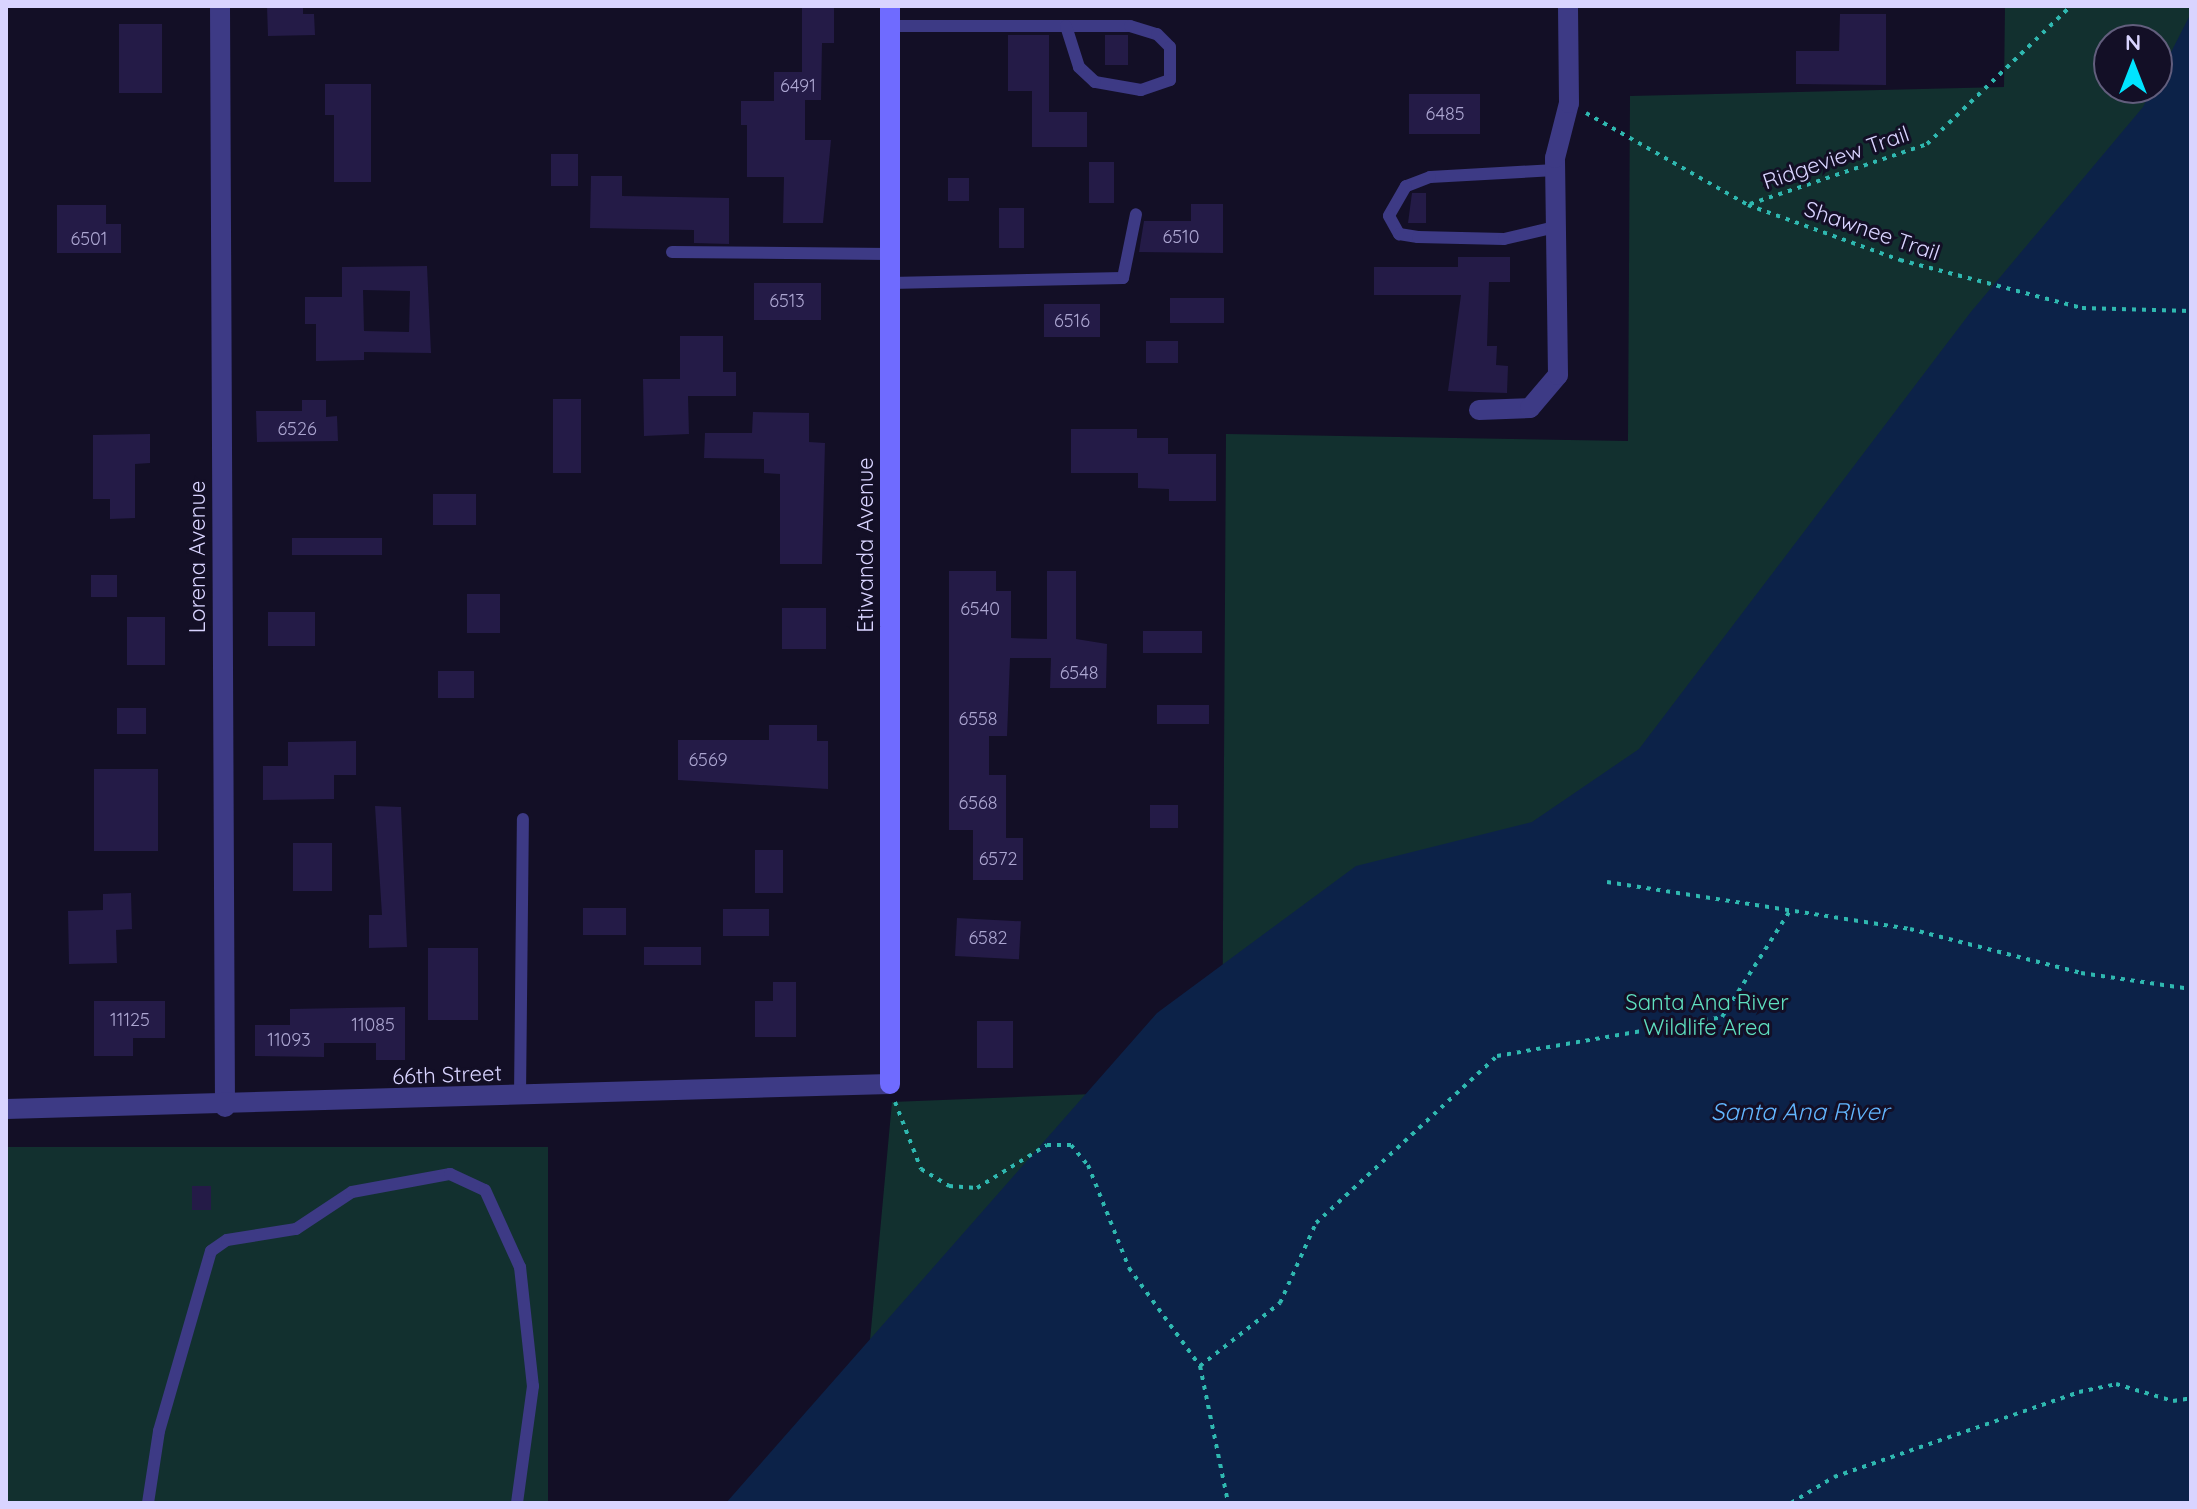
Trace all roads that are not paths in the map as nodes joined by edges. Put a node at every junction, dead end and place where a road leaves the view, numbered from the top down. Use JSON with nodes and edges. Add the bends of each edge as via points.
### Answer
{"nodes":[{"id":1,"x":220,"y":6,"type":"edge"},
{"id":2,"x":1568,"y":6,"type":"edge"},
{"id":3,"x":890,"y":16,"type":"edge"},
{"id":4,"x":1066,"y":26,"type":"junction"},
{"id":5,"x":1555,"y":170,"type":"junction"},
{"id":6,"x":1136,"y":214,"type":"dead end"},
{"id":7,"x":1555,"y":227,"type":"junction"},
{"id":8,"x":672,"y":252,"type":"dead end"},
{"id":9,"x":890,"y":254,"type":"junction"},
{"id":10,"x":890,"y":283,"type":"junction"},
{"id":11,"x":1479,"y":410,"type":"dead end"},
{"id":12,"x":523,"y":819,"type":"dead end"},
{"id":13,"x":890,"y":1084,"type":"joint"},
{"id":14,"x":520,"y":1096,"type":"junction"},
{"id":15,"x":225,"y":1107,"type":"junction"},
{"id":16,"x":6,"y":1109,"type":"edge"},
{"id":17,"x":148,"y":1503,"type":"edge"},
{"id":18,"x":517,"y":1503,"type":"edge"}],
"edges":[{"from":1,"to":15,"type":"street","name":"Lorena Avenue"},
{"from":2,"to":5,"type":"street","via":[[1569,103]]},
{"from":3,"to":4,"type":"lane"},
{"from":3,"to":9,"type":"street","name":"Etiwanda Avenue"},
{"from":4,"to":4,"type":"lane","via":[[1157,34],[1175,67],[1170,80],[1141,90],[1095,82],[1079,67]]},
{"from":5,"to":7,"type":"street"},
{"from":5,"to":7,"type":"lane","via":[[1430,177],[1406,186],[1389,216],[1392,229],[1418,237],[1504,239]]},
{"from":6,"to":10,"type":"lane","via":[[1123,278]]},
{"from":7,"to":11,"type":"street","via":[[1558,375],[1530,408]]},
{"from":8,"to":9,"type":"lane"},
{"from":9,"to":10,"type":"street","name":"Etiwanda Avenue"},
{"from":10,"to":13,"type":"street","name":"Etiwanda Avenue"},
{"from":12,"to":14,"type":"lane"},
{"from":13,"to":14,"type":"street","name":"66th Street"},
{"from":14,"to":15,"type":"street","name":"66th Street"},
{"from":15,"to":16,"type":"street","name":"66th Street"},
{"from":17,"to":18,"type":"lane","via":[[159,1431],[211,1251],[227,1240],[296,1229],[352,1192],[450,1174],[485,1190],[520,1267],[533,1386]]}]}
